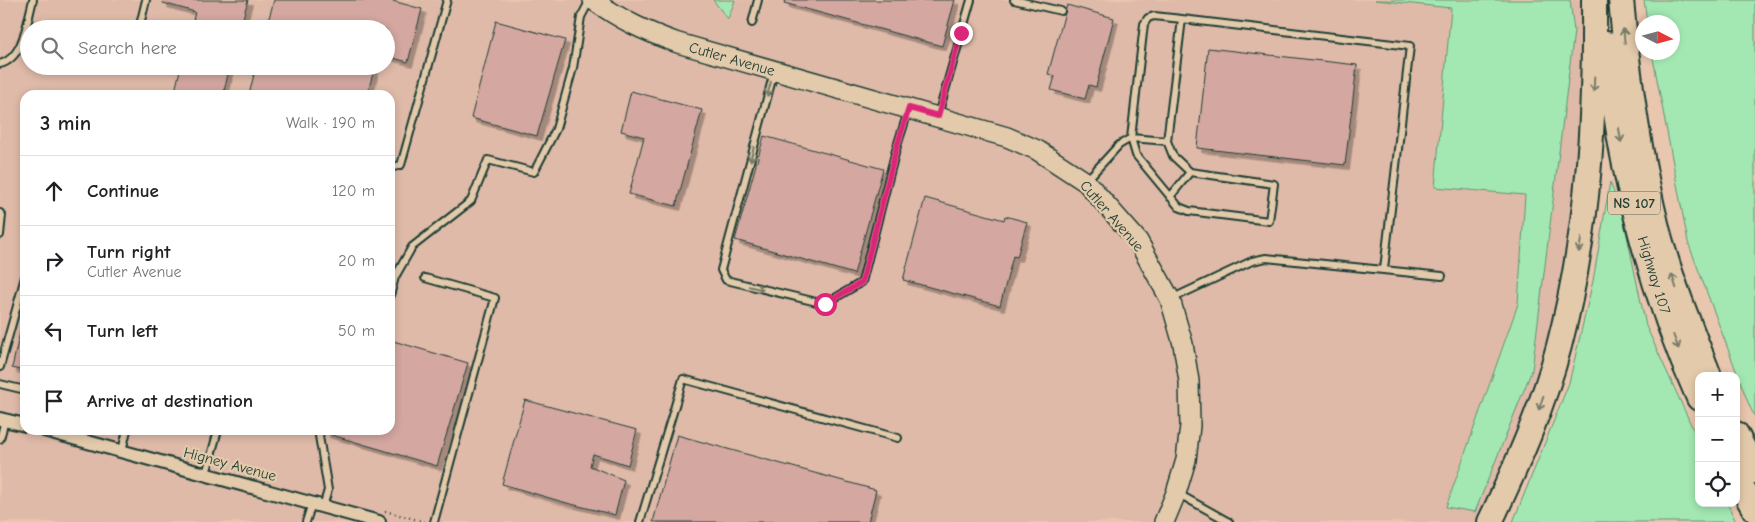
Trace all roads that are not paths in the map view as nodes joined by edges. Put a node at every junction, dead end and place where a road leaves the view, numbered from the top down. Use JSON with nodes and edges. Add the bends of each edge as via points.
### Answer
{"nodes":[{"id":1,"x":33,"y":0,"type":"edge"},
{"id":2,"x":146,"y":0,"type":"edge"},
{"id":3,"x":447,"y":0,"type":"edge"},
{"id":4,"x":591,"y":0,"type":"edge"},
{"id":5,"x":758,"y":0,"type":"edge"},
{"id":6,"x":971,"y":0,"type":"edge"},
{"id":7,"x":1014,"y":0,"type":"edge"},
{"id":8,"x":1594,"y":0,"type":"edge"},
{"id":9,"x":1602,"y":0,"type":"edge"},
{"id":10,"x":1621,"y":0,"type":"edge"},
{"id":11,"x":1061,"y":11,"type":"dead end"},
{"id":12,"x":1182,"y":19,"type":"junction"},
{"id":13,"x":27,"y":20,"type":"edge"},
{"id":14,"x":140,"y":20,"type":"edge"},
{"id":15,"x":752,"y":22,"type":"dead end"},
{"id":16,"x":20,"y":47,"type":"edge"},
{"id":17,"x":0,"y":64,"type":"edge"},
{"id":18,"x":774,"y":71,"type":"junction"},
{"id":19,"x":909,"y":108,"type":"junction"},
{"id":20,"x":938,"y":116,"type":"junction"},
{"id":21,"x":1131,"y":138,"type":"junction"},
{"id":22,"x":1167,"y":141,"type":"junction"},
{"id":23,"x":395,"y":166,"type":"edge"},
{"id":24,"x":1190,"y":172,"type":"junction"},
{"id":25,"x":1086,"y":182,"type":"junction"},
{"id":26,"x":1170,"y":198,"type":"junction"},
{"id":27,"x":0,"y":213,"type":"edge"},
{"id":28,"x":0,"y":235,"type":"edge"},
{"id":29,"x":1384,"y":270,"type":"junction"},
{"id":30,"x":1442,"y":276,"type":"dead end"},
{"id":31,"x":395,"y":277,"type":"edge"},
{"id":32,"x":425,"y":278,"type":"dead end"},
{"id":33,"x":20,"y":295,"type":"edge"},
{"id":34,"x":1170,"y":299,"type":"junction"},
{"id":35,"x":0,"y":367,"type":"edge"},
{"id":36,"x":1707,"y":372,"type":"edge"},
{"id":37,"x":0,"y":384,"type":"edge"},
{"id":38,"x":1695,"y":388,"type":"edge"},
{"id":39,"x":20,"y":389,"type":"edge"},
{"id":40,"x":3,"y":420,"type":"edge"},
{"id":41,"x":20,"y":424,"type":"edge"},
{"id":42,"x":63,"y":435,"type":"edge"},
{"id":43,"x":126,"y":435,"type":"edge"},
{"id":44,"x":217,"y":435,"type":"edge"},
{"id":45,"x":319,"y":435,"type":"edge"},
{"id":46,"x":898,"y":438,"type":"dead end"},
{"id":47,"x":0,"y":439,"type":"edge"},
{"id":48,"x":1740,"y":442,"type":"edge"},
{"id":49,"x":122,"y":451,"type":"junction"},
{"id":50,"x":1755,"y":471,"type":"edge"},
{"id":51,"x":206,"y":474,"type":"junction"},
{"id":52,"x":1740,"y":484,"type":"edge"},
{"id":53,"x":1176,"y":493,"type":"junction"},
{"id":54,"x":317,"y":505,"type":"junction"},
{"id":55,"x":1755,"y":510,"type":"edge"},
{"id":56,"x":306,"y":522,"type":"edge"},
{"id":57,"x":379,"y":522,"type":"edge"},
{"id":58,"x":434,"y":522,"type":"edge"},
{"id":59,"x":640,"y":522,"type":"edge"},
{"id":60,"x":1164,"y":522,"type":"edge"},
{"id":61,"x":1229,"y":522,"type":"edge"},
{"id":62,"x":1490,"y":522,"type":"edge"}],
"edges":[{"from":1,"to":13,"type":"lane"},
{"from":2,"to":14,"type":"lane"},
{"from":3,"to":23,"type":"lane","via":[[400,165]]},
{"from":4,"to":18,"type":"street","name":"Cutler Avenue","via":[[643,31]]},
{"from":4,"to":31,"type":"lane","via":[[581,17],[573,68],[556,128],[534,172],[488,160],[470,201],[412,247]]},
{"from":5,"to":15,"type":"lane"},
{"from":6,"to":20,"type":"lane"},
{"from":7,"to":11,"type":"lane"},
{"from":8,"to":62,"type":"highway","one_way":true,"via":[[1592,141],[1586,210],[1574,278],[1559,346],[1538,411]]},
{"from":9,"to":38,"type":"highway","name":"Highway 107","number":"NS 107","one_way":true,"via":[[1624,160],[1641,235],[1664,311]]},
{"from":36,"to":10,"type":"highway","one_way":true,"via":[[1658,234],[1628,76]]},
{"from":12,"to":21,"type":"lane","via":[[1154,16],[1144,24]]},
{"from":12,"to":22,"type":"lane"},
{"from":12,"to":29,"type":"lane","via":[[1410,46]]},
{"from":16,"to":17,"type":"lane","via":[[8,62]]},
{"from":18,"to":19,"type":"street","name":"Cutler Avenue"},
{"from":18,"to":19,"type":"lane","one_way":true,"via":[[721,270],[726,280],[825,304],[862,282]]},
{"from":19,"to":20,"type":"street","name":"Cutler Avenue"},
{"from":20,"to":25,"type":"street","name":"Cutler Avenue","via":[[1007,137],[1037,150]]},
{"from":21,"to":22,"type":"lane"},
{"from":21,"to":25,"type":"lane","via":[[1118,145]]},
{"from":21,"to":26,"type":"lane","via":[[1136,155]]},
{"from":22,"to":24,"type":"lane","via":[[1173,156]]},
{"from":24,"to":26,"type":"lane"},
{"from":24,"to":26,"type":"lane","via":[[1274,184],[1269,220],[1184,210]]},
{"from":25,"to":34,"type":"street","name":"Cutler Avenue","via":[[1138,241]]},
{"from":27,"to":28,"type":"lane"},
{"from":29,"to":30,"type":"lane"},
{"from":29,"to":34,"type":"lane","via":[[1266,258],[1252,261]]},
{"from":32,"to":58,"type":"lane","via":[[495,298]]},
{"from":33,"to":35,"type":"lane"},
{"from":34,"to":53,"type":"street","name":"Cutler Avenue","via":[[1183,344],[1189,381],[1190,426],[1186,460]]},
{"from":37,"to":39,"type":"lane"},
{"from":40,"to":41,"type":"street"},
{"from":40,"to":47,"type":"lane"},
{"from":42,"to":49,"type":"street","name":"Higney Avenue"},
{"from":43,"to":49,"type":"lane"},
{"from":44,"to":51,"type":"lane"},
{"from":45,"to":54,"type":"lane","via":[[328,490]]},
{"from":46,"to":59,"type":"lane","via":[[684,379]]},
{"from":48,"to":50,"type":"highway"},
{"from":49,"to":51,"type":"street","name":"Higney Avenue"},
{"from":51,"to":54,"type":"street","name":"Higney Avenue"},
{"from":52,"to":55,"type":"highway"},
{"from":53,"to":60,"type":"street","name":"Cutler Avenue"},
{"from":53,"to":61,"type":"lane"},
{"from":54,"to":56,"type":"lane"},
{"from":54,"to":57,"type":"street","name":"Higney Avenue"}]}
